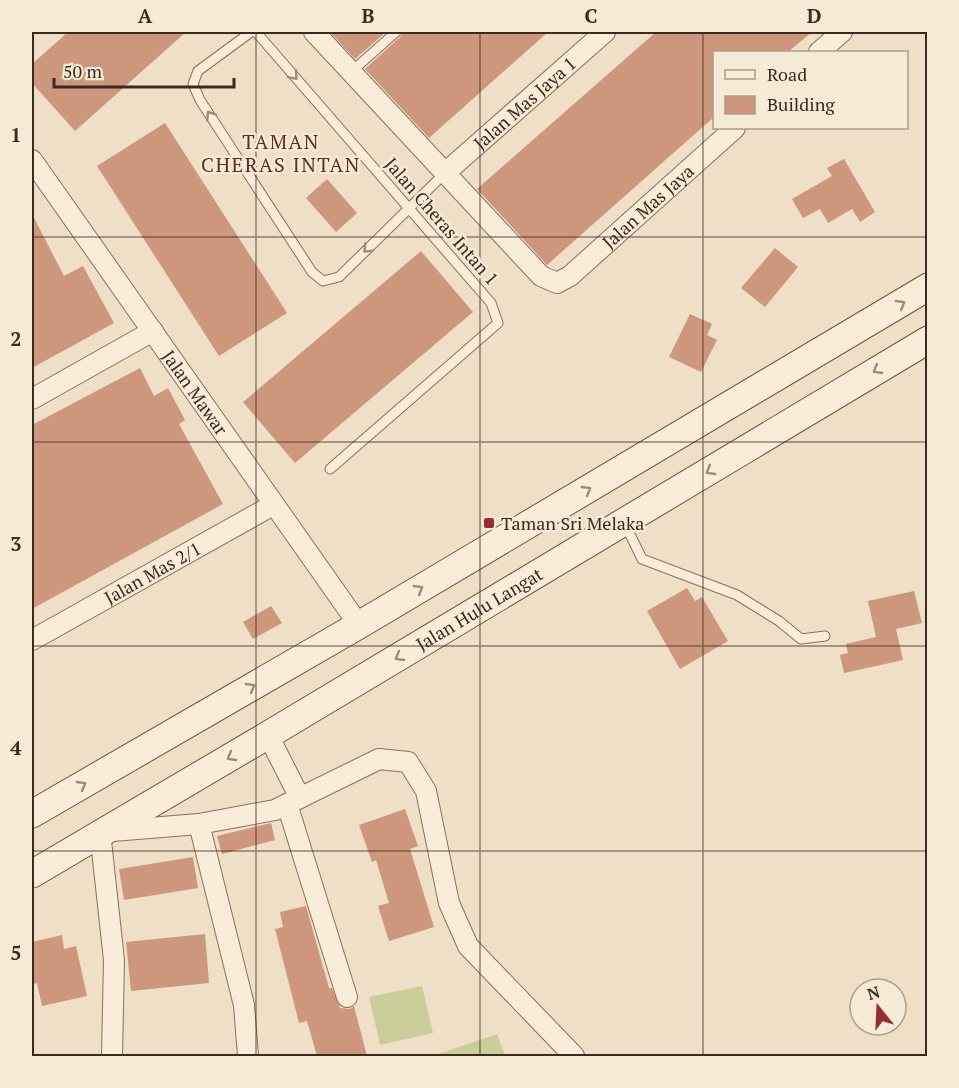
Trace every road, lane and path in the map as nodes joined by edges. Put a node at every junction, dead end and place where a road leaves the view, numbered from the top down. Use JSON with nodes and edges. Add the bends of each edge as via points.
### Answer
{"nodes":[{"id":1,"x":250,"y":32,"type":"edge"},
{"id":2,"x":256,"y":32,"type":"edge"},
{"id":3,"x":314,"y":32,"type":"edge"},
{"id":4,"x":396,"y":32,"type":"edge"},
{"id":5,"x":605,"y":32,"type":"edge"},
{"id":6,"x":842,"y":32,"type":"edge"},
{"id":7,"x":820,"y":51,"type":"edge"},
{"id":8,"x":351,"y":72,"type":"junction"},
{"id":9,"x":734,"y":129,"type":"edge"},
{"id":10,"x":34,"y":170,"type":"edge"},
{"id":11,"x":445,"y":173,"type":"junction"},
{"id":12,"x":409,"y":208,"type":"junction"},
{"id":13,"x":927,"y":287,"type":"edge"},
{"id":14,"x":153,"y":330,"type":"junction"},
{"id":15,"x":927,"y":340,"type":"edge"},
{"id":16,"x":32,"y":399,"type":"edge"},
{"id":17,"x":330,"y":469,"type":"dead end"},
{"id":18,"x":273,"y":505,"type":"junction"},
{"id":19,"x":624,"y":522,"type":"junction"},
{"id":20,"x":359,"y":625,"type":"junction"},
{"id":21,"x":825,"y":636,"type":"dead end"},
{"id":22,"x":32,"y":640,"type":"edge"},
{"id":23,"x":268,"y":735,"type":"junction"},
{"id":24,"x":294,"y":801,"type":"junction"},
{"id":25,"x":32,"y":814,"type":"edge"},
{"id":26,"x":199,"y":824,"type":"junction"},
{"id":27,"x":100,"y":832,"type":"junction"},
{"id":28,"x":32,"y":874,"type":"edge"},
{"id":29,"x":347,"y":997,"type":"dead end"},
{"id":30,"x":112,"y":1056,"type":"edge"},
{"id":31,"x":248,"y":1056,"type":"edge"},
{"id":32,"x":574,"y":1056,"type":"edge"}],
"edges":[{"from":12,"to":1,"type":"lane","one_way":true,"via":[[339,277],[323,280],[312,272],[193,84],[198,71]]},
{"from":2,"to":12,"type":"lane","name":"Jalan Cheras Intan 1","one_way":true},
{"from":3,"to":8,"type":"street"},
{"from":4,"to":8,"type":"lane"},
{"from":5,"to":11,"type":"street","name":"Jalan Mas Jaya 1"},
{"from":6,"to":7,"type":"street"},
{"from":8,"to":11,"type":"street"},
{"from":9,"to":11,"type":"street","name":"Jalan Mas Jaya","via":[[570,276],[557,283],[541,276]]},
{"from":10,"to":14,"type":"street","name":"Jalan Mawar"},
{"from":11,"to":12,"type":"lane"},
{"from":12,"to":17,"type":"lane","name":"Jalan Cheras Intan 1","via":[[491,303],[498,323]]},
{"from":20,"to":13,"type":"main road","one_way":true},
{"from":14,"to":16,"type":"street"},
{"from":14,"to":18,"type":"street","name":"Jalan Mawar"},
{"from":15,"to":19,"type":"main road","name":"Jalan Hulu Langat","one_way":true},
{"from":18,"to":20,"type":"street","name":"Jalan Mawar"},
{"from":18,"to":22,"type":"street","name":"Jalan Mas 2/1"},
{"from":19,"to":21,"type":"lane","via":[[642,559],[737,595],[801,639]]},
{"from":19,"to":23,"type":"main road","name":"Jalan Hulu Langat","one_way":true},
{"from":25,"to":20,"type":"main road","one_way":true},
{"from":23,"to":24,"type":"street"},
{"from":23,"to":27,"type":"main road","name":"Jalan Hulu Langat","one_way":true},
{"from":24,"to":26,"type":"street","via":[[275,810]]},
{"from":24,"to":29,"type":"street"},
{"from":24,"to":32,"type":"street","via":[[379,759],[408,762],[426,791],[449,903],[468,946]]},
{"from":26,"to":27,"type":"street"},
{"from":26,"to":31,"type":"street","via":[[244,1005]]},
{"from":27,"to":28,"type":"main road","name":"Jalan Hulu Langat"},
{"from":27,"to":30,"type":"street","via":[[114,960]]}]}
